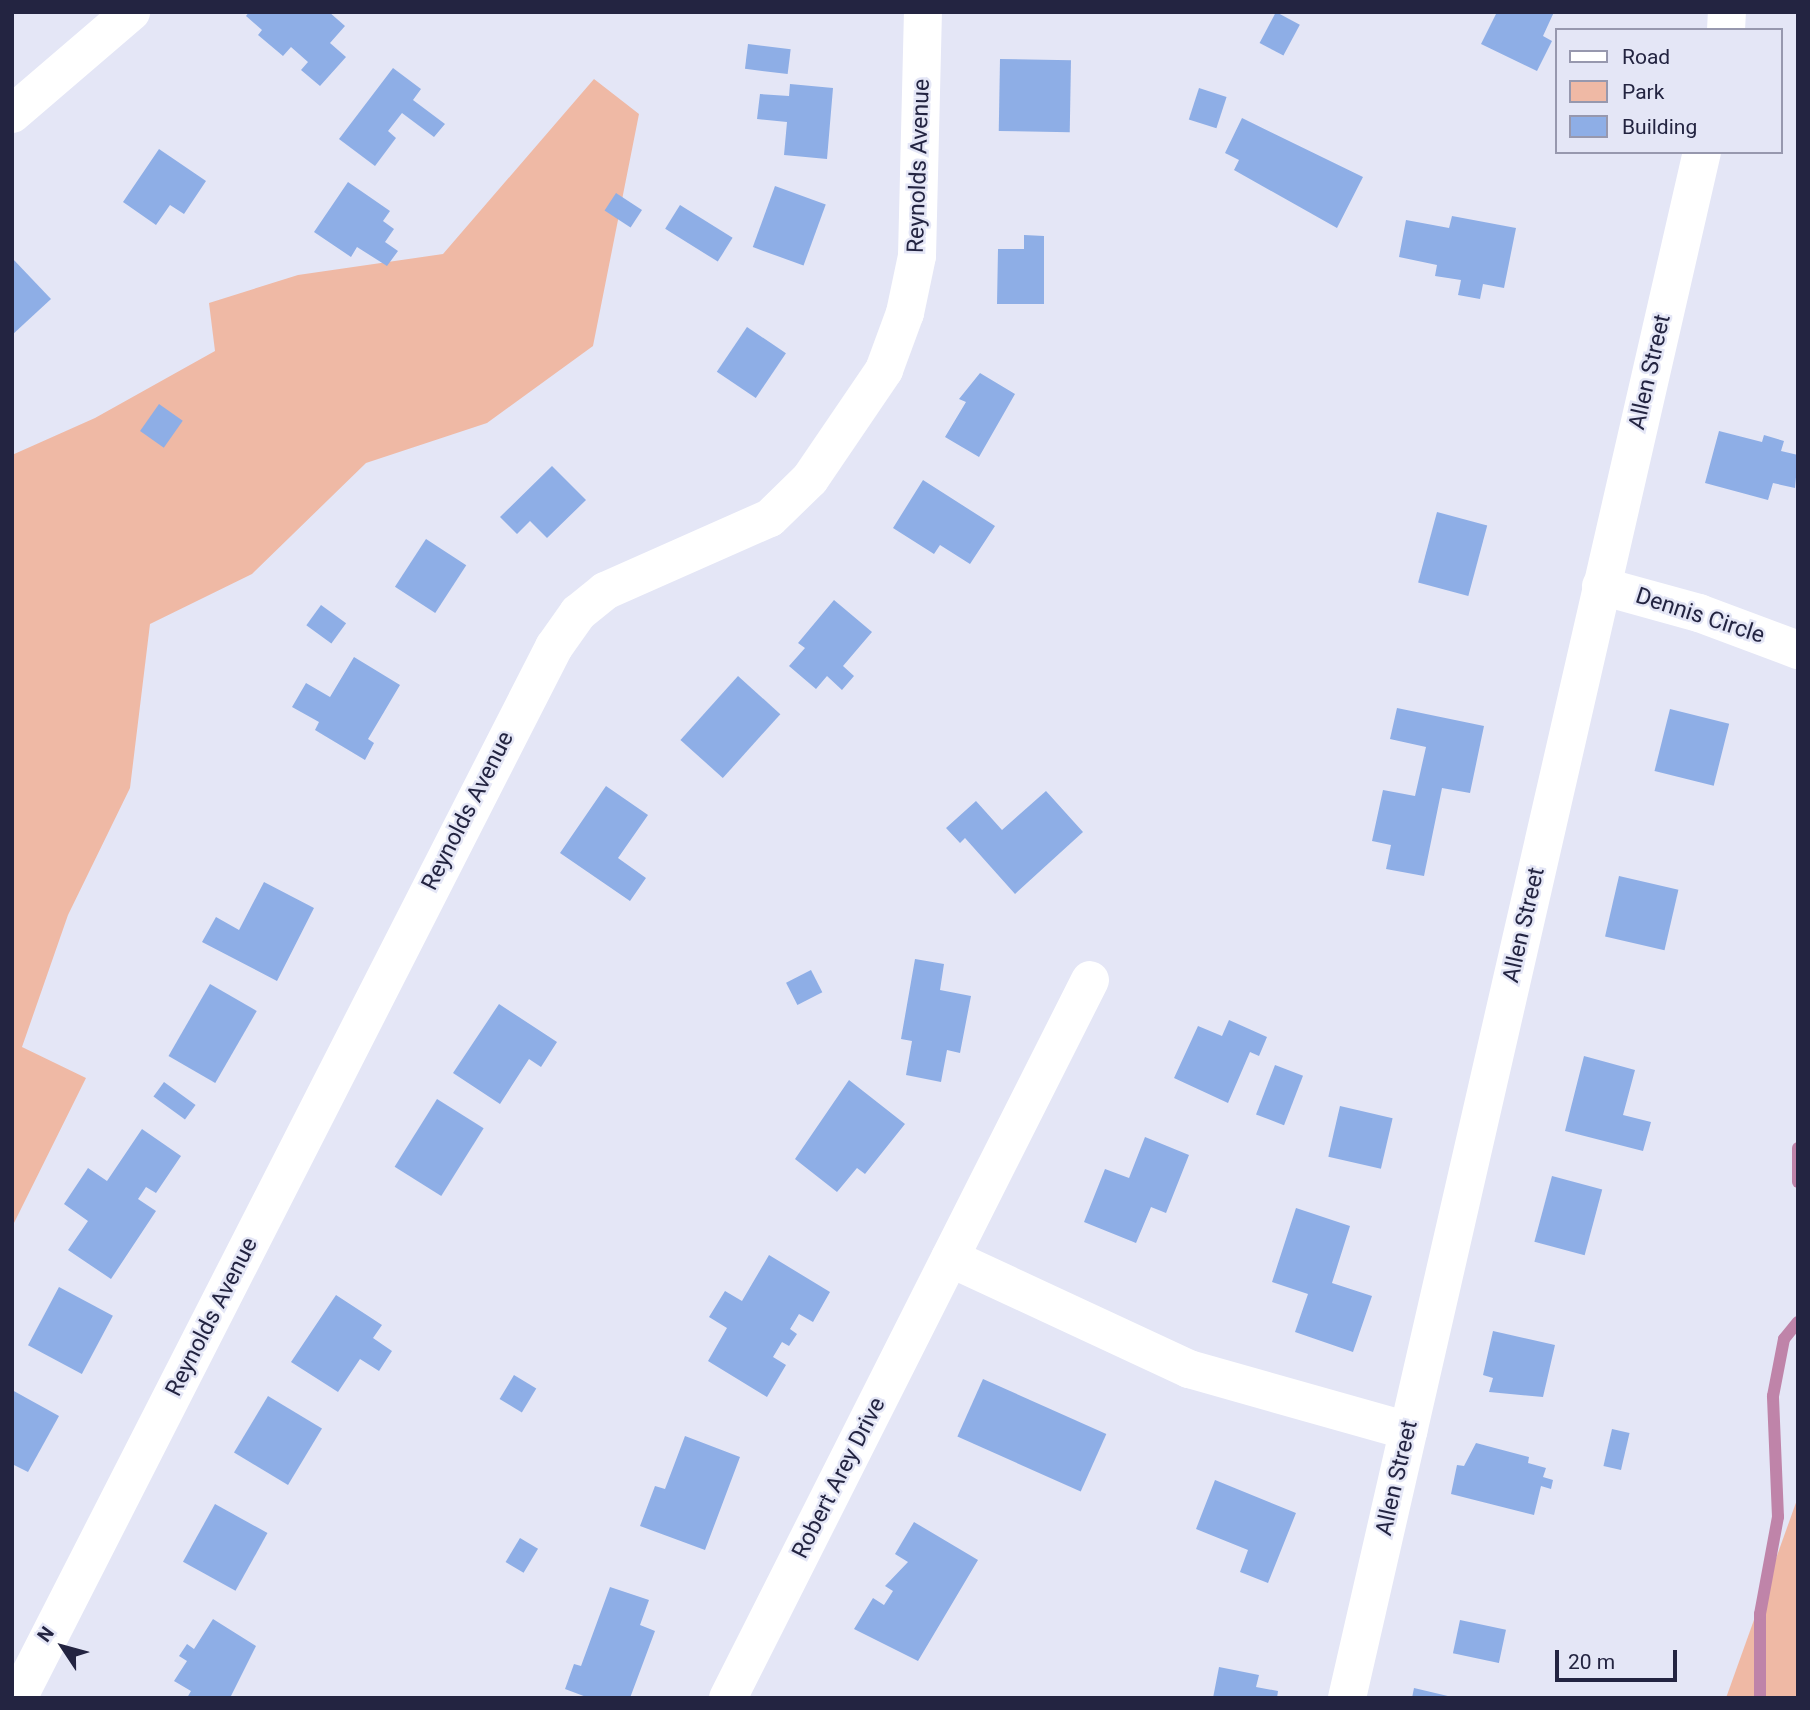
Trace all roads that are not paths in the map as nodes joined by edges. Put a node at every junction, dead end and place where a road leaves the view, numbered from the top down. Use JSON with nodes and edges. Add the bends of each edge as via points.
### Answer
{"nodes":[{"id":1,"x":131,"y":12,"type":"edge"},
{"id":2,"x":923,"y":12,"type":"edge"},
{"id":3,"x":12,"y":114,"type":"edge"},
{"id":4,"x":1702,"y":154,"type":"edge"},
{"id":5,"x":1601,"y":586,"type":"junction"},
{"id":6,"x":1798,"y":650,"type":"edge"},
{"id":7,"x":1090,"y":979,"type":"dead end"},
{"id":8,"x":950,"y":1258,"type":"junction"},
{"id":9,"x":1408,"y":1430,"type":"junction"},
{"id":10,"x":18,"y":1698,"type":"edge"},
{"id":11,"x":728,"y":1698,"type":"edge"},
{"id":12,"x":1347,"y":1698,"type":"edge"}],
"edges":[{"from":1,"to":3,"type":"street"},
{"from":2,"to":10,"type":"street","name":"Reynolds Avenue","via":[[917,256],[905,313],[884,370],[810,479],[770,518],[722,544],[605,591],[578,614],[554,647]]},
{"from":4,"to":5,"type":"street","name":"Allen Street"},
{"from":5,"to":6,"type":"street","name":"Dennis Circle","via":[[1699,613]]},
{"from":5,"to":9,"type":"street","name":"Allen Street"},
{"from":7,"to":8,"type":"street","name":"Robert Arey Drive"},
{"from":8,"to":9,"type":"street","via":[[1189,1369]]},
{"from":8,"to":11,"type":"street","name":"Robert Arey Drive"},
{"from":9,"to":12,"type":"street","name":"Allen Street"}]}
